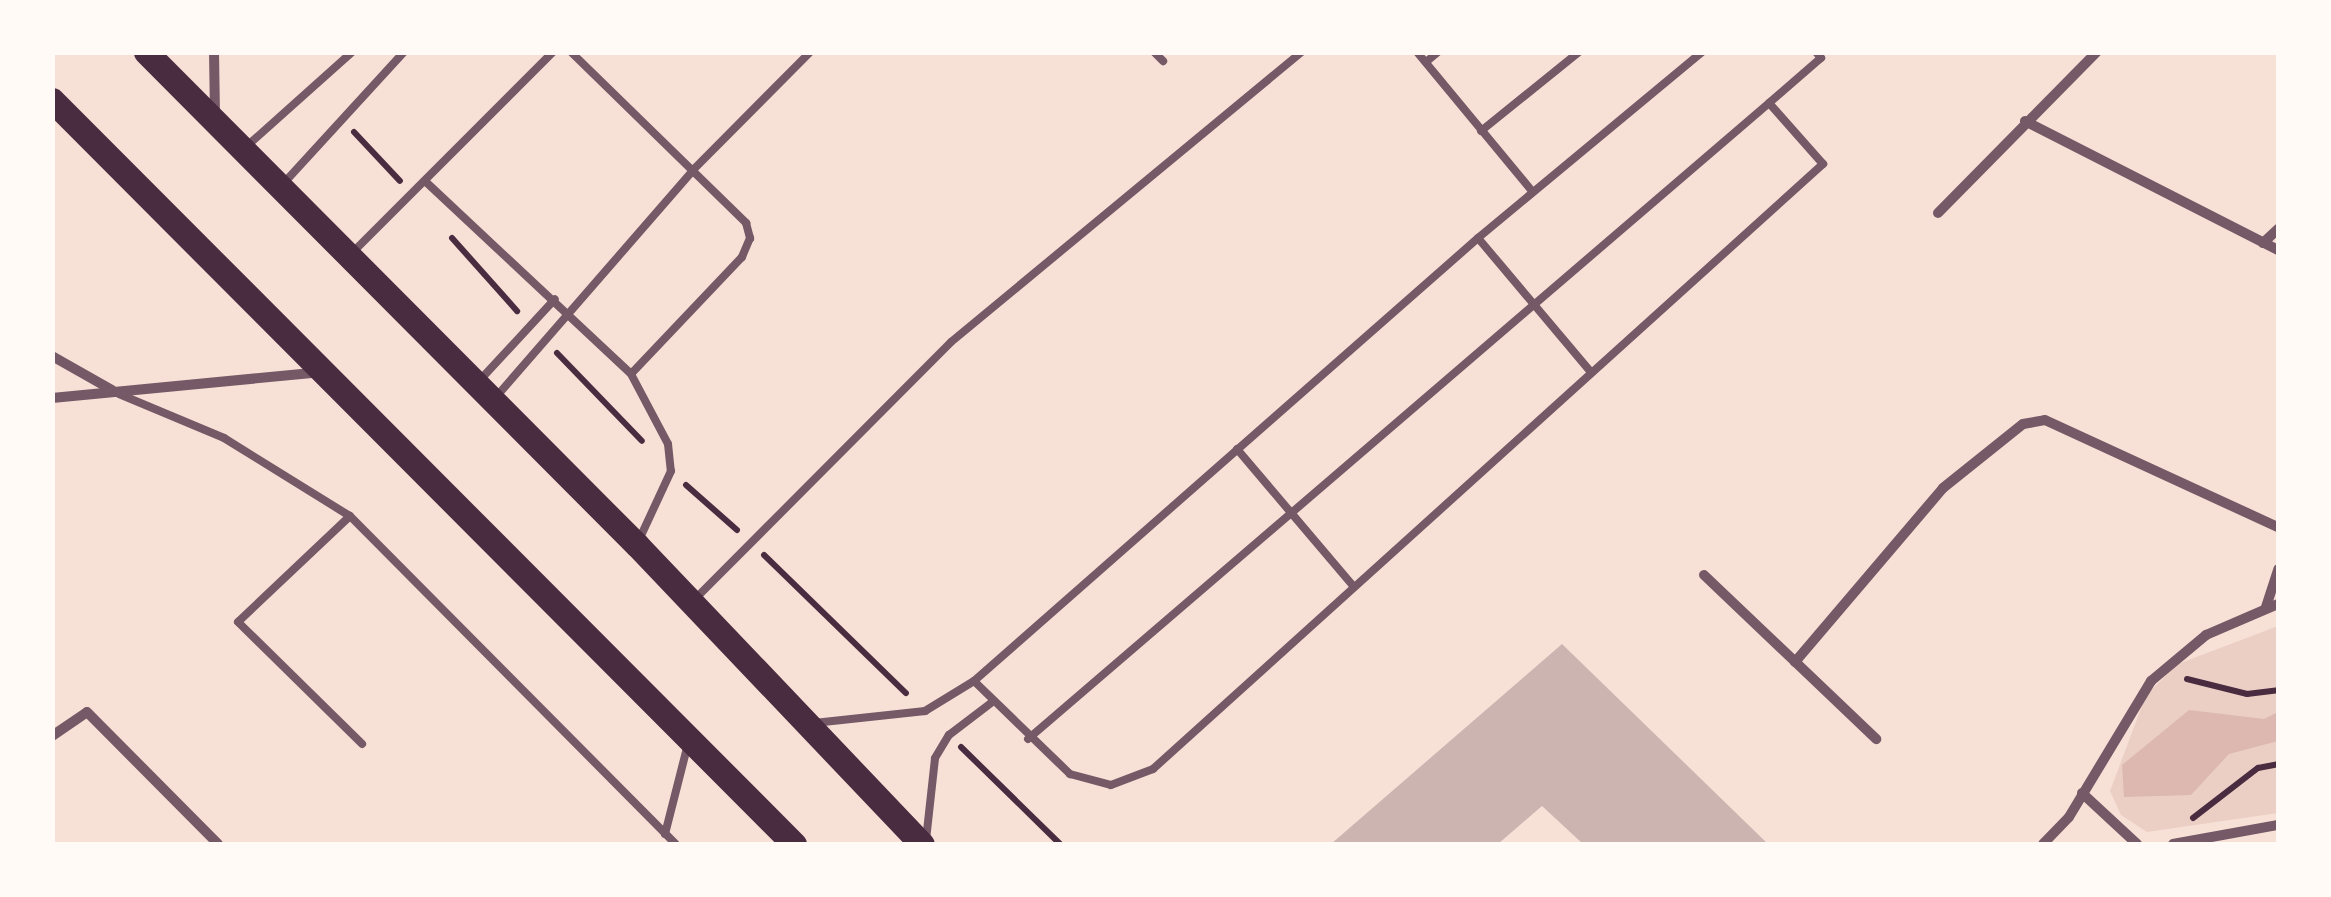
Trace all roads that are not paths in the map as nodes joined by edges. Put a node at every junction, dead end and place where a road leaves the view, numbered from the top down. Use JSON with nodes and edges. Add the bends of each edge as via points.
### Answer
{"nodes":[{"id":1,"x":146,"y":52,"type":"edge"},
{"id":2,"x":214,"y":52,"type":"edge"},
{"id":3,"x":352,"y":52,"type":"edge"},
{"id":4,"x":404,"y":52,"type":"edge"},
{"id":5,"x":553,"y":52,"type":"edge"},
{"id":6,"x":572,"y":52,"type":"edge"},
{"id":7,"x":810,"y":52,"type":"edge"},
{"id":8,"x":1154,"y":52,"type":"edge"},
{"id":9,"x":1301,"y":52,"type":"edge"},
{"id":10,"x":1417,"y":52,"type":"edge"},
{"id":11,"x":1438,"y":52,"type":"edge"},
{"id":12,"x":1579,"y":52,"type":"edge"},
{"id":13,"x":1702,"y":52,"type":"edge"},
{"id":14,"x":1816,"y":52,"type":"edge"},
{"id":15,"x":2097,"y":52,"type":"edge"},
{"id":16,"x":1162,"y":61,"type":"dead end"},
{"id":17,"x":1426,"y":62,"type":"junction"},
{"id":18,"x":53,"y":101,"type":"edge"},
{"id":19,"x":1769,"y":104,"type":"junction"},
{"id":20,"x":2025,"y":120,"type":"junction"},
{"id":21,"x":218,"y":124,"type":"junction"},
{"id":22,"x":1481,"y":130,"type":"junction"},
{"id":23,"x":243,"y":150,"type":"junction"},
{"id":24,"x":693,"y":170,"type":"junction"},
{"id":25,"x":426,"y":182,"type":"junction"},
{"id":26,"x":280,"y":187,"type":"junction"},
{"id":27,"x":1532,"y":191,"type":"junction"},
{"id":28,"x":1938,"y":213,"type":"dead end"},
{"id":29,"x":2278,"y":229,"type":"edge"},
{"id":30,"x":1478,"y":238,"type":"junction"},
{"id":31,"x":2263,"y":243,"type":"junction"},
{"id":32,"x":2278,"y":250,"type":"edge"},
{"id":33,"x":348,"y":256,"type":"junction"},
{"id":34,"x":554,"y":299,"type":"junction"},
{"id":35,"x":1536,"y":303,"type":"junction"},
{"id":36,"x":570,"y":314,"type":"junction"},
{"id":37,"x":52,"y":356,"type":"edge"},
{"id":38,"x":1590,"y":371,"type":"junction"},
{"id":39,"x":326,"y":372,"type":"junction"},
{"id":40,"x":631,"y":374,"type":"junction"},
{"id":41,"x":115,"y":392,"type":"junction"},
{"id":42,"x":485,"y":392,"type":"junction"},
{"id":43,"x":52,"y":398,"type":"edge"},
{"id":44,"x":1238,"y":450,"type":"junction"},
{"id":45,"x":1290,"y":514,"type":"junction"},
{"id":46,"x":350,"y":516,"type":"junction"},
{"id":47,"x":2278,"y":526,"type":"edge"},
{"id":48,"x":637,"y":545,"type":"junction"},
{"id":49,"x":2278,"y":570,"type":"edge"},
{"id":50,"x":1704,"y":575,"type":"dead end"},
{"id":51,"x":1353,"y":586,"type":"junction"},
{"id":52,"x":692,"y":603,"type":"junction"},
{"id":53,"x":2272,"y":605,"type":"edge"},
{"id":54,"x":1795,"y":662,"type":"junction"},
{"id":55,"x":974,"y":681,"type":"junction"},
{"id":56,"x":992,"y":703,"type":"junction"},
{"id":57,"x":810,"y":724,"type":"junction"},
{"id":58,"x":52,"y":736,"type":"edge"},
{"id":59,"x":1028,"y":739,"type":"junction"},
{"id":60,"x":1876,"y":739,"type":"dead end"},
{"id":61,"x":689,"y":740,"type":"junction"},
{"id":62,"x":362,"y":744,"type":"dead end"},
{"id":63,"x":2082,"y":793,"type":"junction"},
{"id":64,"x":2278,"y":824,"type":"edge"},
{"id":65,"x":665,"y":834,"type":"junction"},
{"id":66,"x":218,"y":844,"type":"edge"},
{"id":67,"x":676,"y":844,"type":"edge"},
{"id":68,"x":794,"y":844,"type":"edge"},
{"id":69,"x":924,"y":844,"type":"edge"},
{"id":70,"x":2043,"y":844,"type":"edge"},
{"id":71,"x":2137,"y":844,"type":"edge"},
{"id":72,"x":2172,"y":844,"type":"edge"}],
"edges":[{"from":1,"to":21,"type":"highway"},
{"from":2,"to":21,"type":"street"},
{"from":3,"to":23,"type":"lane"},
{"from":4,"to":26,"type":"lane"},
{"from":5,"to":25,"type":"lane"},
{"from":6,"to":24,"type":"lane"},
{"from":7,"to":24,"type":"lane"},
{"from":8,"to":16,"type":"lane"},
{"from":9,"to":52,"type":"lane","via":[[951,342]]},
{"from":10,"to":17,"type":"lane"},
{"from":11,"to":17,"type":"lane"},
{"from":12,"to":22,"type":"lane"},
{"from":13,"to":27,"type":"lane"},
{"from":14,"to":19,"type":"lane","via":[[1821,58]]},
{"from":15,"to":20,"type":"street"},
{"from":17,"to":22,"type":"lane"},
{"from":18,"to":39,"type":"highway"},
{"from":19,"to":35,"type":"lane"},
{"from":19,"to":38,"type":"lane","via":[[1823,164]]},
{"from":20,"to":28,"type":"street"},
{"from":20,"to":31,"type":"street"},
{"from":21,"to":23,"type":"highway"},
{"from":22,"to":27,"type":"lane"},
{"from":23,"to":26,"type":"highway"},
{"from":24,"to":36,"type":"lane"},
{"from":24,"to":40,"type":"lane","via":[[746,223],[750,238],[742,258]]},
{"from":25,"to":33,"type":"lane"},
{"from":25,"to":34,"type":"lane"},
{"from":26,"to":33,"type":"highway"},
{"from":27,"to":30,"type":"lane"},
{"from":29,"to":31,"type":"street"},
{"from":30,"to":35,"type":"lane"},
{"from":30,"to":44,"type":"lane"},
{"from":31,"to":32,"type":"street"},
{"from":33,"to":42,"type":"highway"},
{"from":34,"to":36,"type":"lane"},
{"from":34,"to":42,"type":"lane"},
{"from":35,"to":38,"type":"lane"},
{"from":35,"to":45,"type":"lane"},
{"from":36,"to":40,"type":"lane"},
{"from":36,"to":42,"type":"lane"},
{"from":37,"to":41,"type":"street"},
{"from":38,"to":51,"type":"lane"},
{"from":39,"to":41,"type":"street"},
{"from":39,"to":61,"type":"highway"},
{"from":40,"to":48,"type":"lane","via":[[668,444],[671,472]]},
{"from":41,"to":43,"type":"street"},
{"from":41,"to":46,"type":"lane","via":[[224,438]]},
{"from":42,"to":48,"type":"highway"},
{"from":44,"to":45,"type":"lane"},
{"from":44,"to":55,"type":"lane"},
{"from":45,"to":51,"type":"lane"},
{"from":45,"to":59,"type":"lane"},
{"from":46,"to":62,"type":"lane","via":[[238,622]]},
{"from":46,"to":65,"type":"lane"},
{"from":47,"to":54,"type":"street","via":[[2046,420],[2023,424],[1943,488]]},
{"from":48,"to":52,"type":"highway"},
{"from":49,"to":53,"type":"street"},
{"from":50,"to":54,"type":"street"},
{"from":51,"to":59,"type":"lane","via":[[1153,770],[1111,785],[1070,774]]},
{"from":52,"to":57,"type":"highway"},
{"from":53,"to":63,"type":"street","via":[[2206,635],[2151,681]]},
{"from":54,"to":60,"type":"street"},
{"from":55,"to":56,"type":"lane"},
{"from":55,"to":57,"type":"lane","via":[[924,711]]},
{"from":56,"to":59,"type":"lane"},
{"from":56,"to":69,"type":"lane","via":[[949,735],[935,758]]},
{"from":57,"to":69,"type":"highway"},
{"from":58,"to":66,"type":"street","via":[[87,712]]},
{"from":61,"to":65,"type":"lane"},
{"from":61,"to":68,"type":"highway"},
{"from":63,"to":70,"type":"street"},
{"from":63,"to":71,"type":"street"},
{"from":64,"to":72,"type":"street"},
{"from":65,"to":67,"type":"lane"}]}
